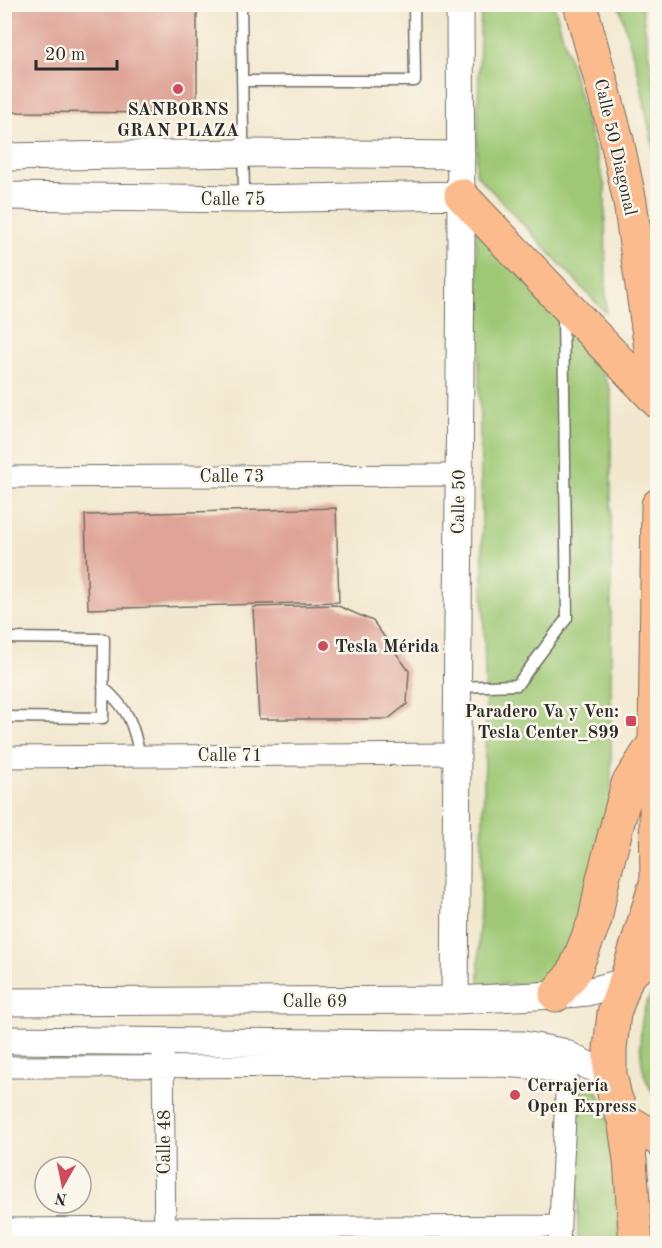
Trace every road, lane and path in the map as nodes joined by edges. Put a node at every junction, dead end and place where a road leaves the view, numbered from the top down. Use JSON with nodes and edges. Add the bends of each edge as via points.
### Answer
{"nodes":[{"id":1,"x":241,"y":4,"type":"edge"},
{"id":2,"x":414,"y":4,"type":"edge"},
{"id":3,"x":460,"y":4,"type":"edge"},
{"id":4,"x":580,"y":4,"type":"edge"},
{"id":5,"x":242,"y":81,"type":"junction"},
{"id":6,"x":243,"y":153,"type":"junction"},
{"id":7,"x":461,"y":155,"type":"junction"},
{"id":8,"x":4,"y":157,"type":"edge"},
{"id":9,"x":461,"y":195,"type":"junction"},
{"id":10,"x":4,"y":196,"type":"edge"},
{"id":11,"x":244,"y":200,"type":"junction"},
{"id":12,"x":563,"y":302,"type":"junction"},
{"id":13,"x":657,"y":400,"type":"edge"},
{"id":14,"x":459,"y":475,"type":"junction"},
{"id":15,"x":4,"y":477,"type":"edge"},
{"id":16,"x":657,"y":505,"type":"edge"},
{"id":17,"x":4,"y":638,"type":"edge"},
{"id":18,"x":103,"y":687,"type":"junction"},
{"id":19,"x":456,"y":687,"type":"junction"},
{"id":20,"x":4,"y":717,"type":"edge"},
{"id":21,"x":655,"y":742,"type":"junction"},
{"id":22,"x":456,"y":754,"type":"junction"},
{"id":23,"x":140,"y":756,"type":"junction"},
{"id":24,"x":4,"y":757,"type":"edge"},
{"id":25,"x":657,"y":954,"type":"edge"},
{"id":26,"x":626,"y":978,"type":"junction"},
{"id":27,"x":556,"y":995,"type":"junction"},
{"id":28,"x":455,"y":1000,"type":"junction"},
{"id":29,"x":4,"y":1002,"type":"edge"},
{"id":30,"x":4,"y":1040,"type":"edge"},
{"id":31,"x":313,"y":1043,"type":"junction"},
{"id":32,"x":164,"y":1054,"type":"junction"},
{"id":33,"x":296,"y":1065,"type":"junction"},
{"id":34,"x":4,"y":1067,"type":"edge"},
{"id":35,"x":610,"y":1074,"type":"junction"},
{"id":36,"x":624,"y":1119,"type":"junction"},
{"id":37,"x":657,"y":1138,"type":"edge"},
{"id":38,"x":4,"y":1229,"type":"edge"},
{"id":39,"x":559,"y":1235,"type":"edge"},
{"id":40,"x":165,"y":1236,"type":"edge"},
{"id":41,"x":636,"y":1244,"type":"edge"}],
"edges":[{"from":1,"to":5,"type":"lane"},
{"from":2,"to":5,"type":"lane","via":[[415,81]]},
{"from":3,"to":7,"type":"street","name":"Calle 50"},
{"from":4,"to":13,"type":"main road","name":"Calle 50 Diagonal","via":[[630,202]]},
{"from":5,"to":6,"type":"lane"},
{"from":6,"to":7,"type":"street"},
{"from":6,"to":8,"type":"street"},
{"from":6,"to":11,"type":"lane"},
{"from":7,"to":9,"type":"street","name":"Calle 50"},
{"from":9,"to":11,"type":"street","name":"Calle 75"},
{"from":9,"to":12,"type":"main road"},
{"from":9,"to":14,"type":"street","name":"Calle 50"},
{"from":10,"to":11,"type":"street","name":"Calle 75"},
{"from":12,"to":13,"type":"main road"},
{"from":12,"to":19,"type":"lane","via":[[567,618],[517,686]]},
{"from":14,"to":15,"type":"street","name":"Calle 73"},
{"from":14,"to":19,"type":"street","name":"Calle 50"},
{"from":16,"to":21,"type":"main road"},
{"from":17,"to":18,"type":"lane","via":[[104,639]]},
{"from":18,"to":20,"type":"lane","via":[[103,718]]},
{"from":18,"to":23,"type":"lane","via":[[120,702],[133,725]]},
{"from":19,"to":22,"type":"street","name":"Calle 50"},
{"from":21,"to":26,"type":"main road","via":[[657,880]]},
{"from":21,"to":27,"type":"main road","via":[[628,784],[595,920],[574,972]]},
{"from":22,"to":23,"type":"street","name":"Calle 71"},
{"from":22,"to":28,"type":"street","name":"Calle 50"},
{"from":23,"to":24,"type":"street","name":"Calle 71"},
{"from":25,"to":26,"type":"main road"},
{"from":26,"to":27,"type":"street","name":"Calle 69","via":[[587,992]]},
{"from":26,"to":35,"type":"main road","via":[[614,1013]]},
{"from":27,"to":28,"type":"street","name":"Calle 69"},
{"from":28,"to":29,"type":"street","name":"Calle 69"},
{"from":30,"to":32,"type":"street"},
{"from":31,"to":32,"type":"street"},
{"from":31,"to":33,"type":"street"},
{"from":31,"to":35,"type":"street","via":[[524,1045],[562,1052]]},
{"from":32,"to":33,"type":"street"},
{"from":32,"to":34,"type":"street"},
{"from":32,"to":40,"type":"street","name":"Calle 48"},
{"from":33,"to":39,"type":"street","via":[[502,1066],[567,1075]]},
{"from":35,"to":36,"type":"main road"},
{"from":36,"to":37,"type":"main road"},
{"from":36,"to":41,"type":"main road"},
{"from":38,"to":40,"type":"street"},
{"from":39,"to":40,"type":"street"}]}
